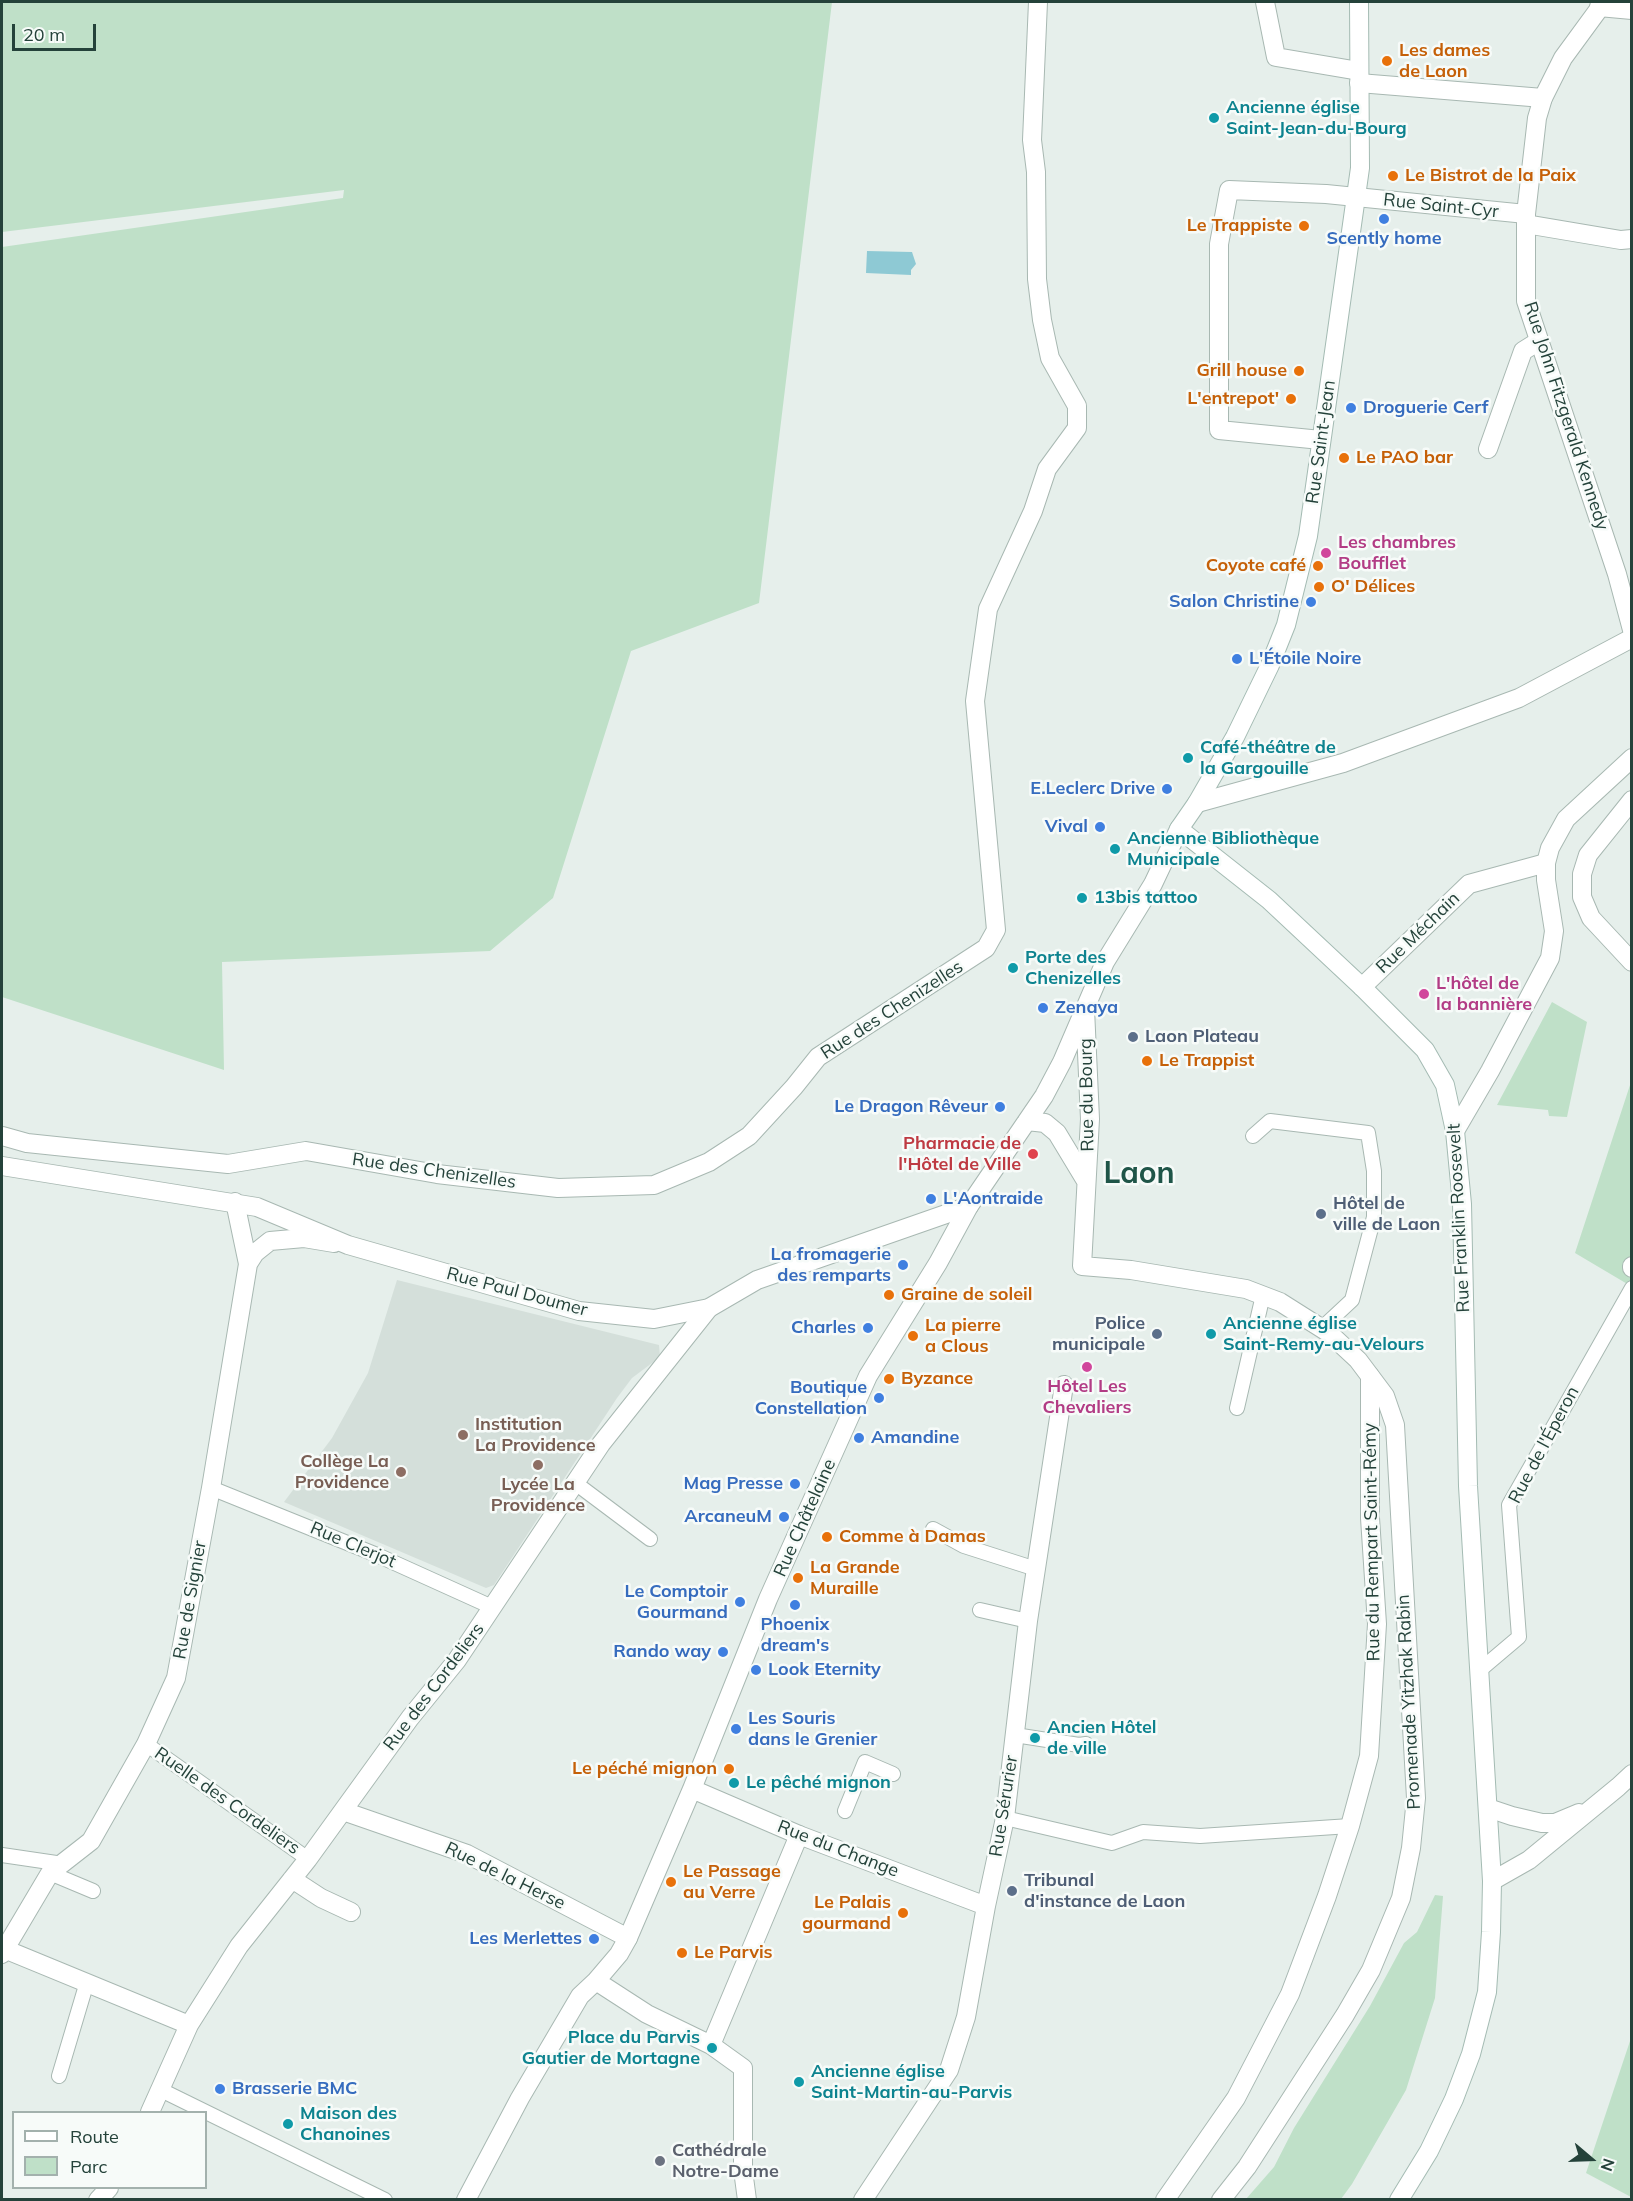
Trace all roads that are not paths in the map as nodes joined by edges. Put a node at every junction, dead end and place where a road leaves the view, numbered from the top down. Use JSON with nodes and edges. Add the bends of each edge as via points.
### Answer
{"nodes":[{"id":1,"x":1038,"y":2,"type":"edge"},
{"id":2,"x":1265,"y":2,"type":"edge"},
{"id":3,"x":1359,"y":2,"type":"edge"},
{"id":4,"x":1601,"y":4,"type":"edge"},
{"id":5,"x":1632,"y":10,"type":"edge"},
{"id":6,"x":1359,"y":77,"type":"junction"},
{"id":7,"x":1543,"y":98,"type":"junction"},
{"id":8,"x":1356,"y":197,"type":"junction"},
{"id":9,"x":1526,"y":219,"type":"junction"},
{"id":10,"x":1632,"y":239,"type":"edge"},
{"id":11,"x":1539,"y":342,"type":"junction"},
{"id":12,"x":1321,"y":440,"type":"junction"},
{"id":13,"x":1488,"y":449,"type":"dead end"},
{"id":14,"x":1632,"y":630,"type":"edge"},
{"id":15,"x":1632,"y":638,"type":"edge"},
{"id":16,"x":1632,"y":758,"type":"edge"},
{"id":17,"x":1632,"y":800,"type":"edge"},
{"id":18,"x":1197,"y":803,"type":"junction"},
{"id":19,"x":1179,"y":829,"type":"junction"},
{"id":20,"x":1546,"y":863,"type":"junction"},
{"id":21,"x":1632,"y":962,"type":"edge"},
{"id":22,"x":1362,"y":987,"type":"junction"},
{"id":23,"x":1085,"y":1009,"type":"junction"},
{"id":24,"x":1027,"y":1120,"type":"junction"},
{"id":25,"x":1455,"y":1131,"type":"junction"},
{"id":26,"x":2,"y":1136,"type":"edge"},
{"id":27,"x":1253,"y":1136,"type":"dead end"},
{"id":28,"x":2,"y":1166,"type":"edge"},
{"id":29,"x":1086,"y":1181,"type":"junction"},
{"id":30,"x":235,"y":1202,"type":"junction"},
{"id":31,"x":969,"y":1206,"type":"junction"},
{"id":32,"x":348,"y":1245,"type":"junction"},
{"id":33,"x":248,"y":1264,"type":"junction"},
{"id":34,"x":1082,"y":1266,"type":"joint"},
{"id":35,"x":1632,"y":1287,"type":"edge"},
{"id":36,"x":1263,"y":1295,"type":"junction"},
{"id":37,"x":709,"y":1308,"type":"junction"},
{"id":38,"x":1322,"y":1328,"type":"junction"},
{"id":39,"x":1370,"y":1376,"type":"junction"},
{"id":40,"x":1064,"y":1385,"type":"dead end"},
{"id":41,"x":1238,"y":1408,"type":"dead end"},
{"id":42,"x":574,"y":1482,"type":"junction"},
{"id":43,"x":211,"y":1488,"type":"junction"},
{"id":44,"x":933,"y":1529,"type":"dead end"},
{"id":45,"x":650,"y":1539,"type":"dead end"},
{"id":46,"x":1036,"y":1569,"type":"junction"},
{"id":47,"x":492,"y":1607,"type":"junction"},
{"id":48,"x":980,"y":1610,"type":"dead end"},
{"id":49,"x":1028,"y":1621,"type":"junction"},
{"id":50,"x":1480,"y":1670,"type":"junction"},
{"id":51,"x":1015,"y":1735,"type":"junction"},
{"id":52,"x":146,"y":1744,"type":"junction"},
{"id":53,"x":1086,"y":1744,"type":"dead end"},
{"id":54,"x":893,"y":1774,"type":"dead end"},
{"id":55,"x":1632,"y":1774,"type":"edge"},
{"id":56,"x":692,"y":1789,"type":"junction"},
{"id":57,"x":1594,"y":1807,"type":"junction"},
{"id":58,"x":1488,"y":1808,"type":"junction"},
{"id":59,"x":343,"y":1811,"type":"junction"},
{"id":60,"x":845,"y":1811,"type":"dead end"},
{"id":61,"x":1005,"y":1818,"type":"junction"},
{"id":62,"x":1350,"y":1826,"type":"junction"},
{"id":63,"x":799,"y":1835,"type":"junction"},
{"id":64,"x":2,"y":1855,"type":"edge"},
{"id":65,"x":308,"y":1858,"type":"junction"},
{"id":66,"x":56,"y":1868,"type":"junction"},
{"id":67,"x":291,"y":1879,"type":"junction"},
{"id":68,"x":1492,"y":1881,"type":"junction"},
{"id":69,"x":93,"y":1890,"type":"dead end"},
{"id":70,"x":986,"y":1906,"type":"junction"},
{"id":71,"x":351,"y":1912,"type":"dead end"},
{"id":72,"x":628,"y":1938,"type":"junction"},
{"id":73,"x":2,"y":1951,"type":"edge"},
{"id":74,"x":596,"y":1981,"type":"junction"},
{"id":75,"x":87,"y":1982,"type":"junction"},
{"id":76,"x":189,"y":2025,"type":"junction"},
{"id":77,"x":711,"y":2045,"type":"junction"},
{"id":78,"x":59,"y":2076,"type":"dead end"},
{"id":79,"x":161,"y":2090,"type":"junction"},
{"id":80,"x":150,"y":2111,"type":"edge"},
{"id":81,"x":204,"y":2111,"type":"edge"},
{"id":82,"x":207,"y":2112,"type":"edge"},
{"id":83,"x":385,"y":2199,"type":"edge"},
{"id":84,"x":466,"y":2199,"type":"edge"},
{"id":85,"x":747,"y":2199,"type":"edge"},
{"id":86,"x":863,"y":2199,"type":"edge"},
{"id":87,"x":1165,"y":2199,"type":"edge"},
{"id":88,"x":1221,"y":2199,"type":"edge"},
{"id":89,"x":1399,"y":2199,"type":"edge"}],
"edges":[{"from":1,"to":26,"type":"street","name":"Rue des Chenizelles","via":[[1032,140],[1037,279],[1050,358],[1077,405],[1077,428],[1047,469],[1033,511],[988,609],[975,701],[996,930],[986,948],[818,1057],[749,1136],[709,1162],[654,1185],[558,1188],[437,1174],[306,1151],[228,1164],[27,1143]]},
{"from":2,"to":6,"type":"street","via":[[1276,57]]},
{"from":3,"to":6,"type":"street","name":"Rue Saint-Jean"},
{"from":4,"to":5,"type":"street"},
{"from":4,"to":7,"type":"street","name":"Rue John Fitzgerald Kennedy","via":[[1563,58]]},
{"from":6,"to":7,"type":"street"},
{"from":6,"to":8,"type":"street","name":"Rue Saint-Jean"},
{"from":7,"to":9,"type":"street","name":"Rue John Fitzgerald Kennedy","via":[[1537,118]]},
{"from":8,"to":9,"type":"street","name":"Rue Saint-Cyr"},
{"from":8,"to":12,"type":"street","name":"Rue Saint-Jean"},
{"from":8,"to":12,"type":"street","name":"Rue Saint-Cyr","via":[[1229,190],[1219,244],[1219,430]]},
{"from":9,"to":10,"type":"street","name":"Rue Saint-Cyr","via":[[1621,240]]},
{"from":9,"to":11,"type":"street","name":"Rue John Fitzgerald Kennedy","via":[[1526,302]]},
{"from":11,"to":13,"type":"street","via":[[1523,351]]},
{"from":11,"to":14,"type":"street","name":"Rue John Fitzgerald Kennedy"},
{"from":12,"to":18,"type":"street","name":"Rue Saint-Jean","via":[[1308,536],[1286,625],[1234,737]]},
{"from":15,"to":18,"type":"street","via":[[1519,698],[1343,763]]},
{"from":16,"to":20,"type":"street","via":[[1566,819]]},
{"from":17,"to":21,"type":"street","via":[[1588,855],[1582,874],[1582,897],[1591,918]]},
{"from":18,"to":19,"type":"street","name":"Rue Saint-Jean"},
{"from":19,"to":22,"type":"street","name":"Rue Franklin Roosevelt","via":[[1269,900]]},
{"from":19,"to":23,"type":"street","name":"Rue du Bourg","via":[[1153,884],[1105,962]]},
{"from":20,"to":22,"type":"street","name":"Rue Méchain","via":[[1469,884]]},
{"from":20,"to":25,"type":"street","via":[[1554,931],[1550,958]]},
{"from":22,"to":25,"type":"street","name":"Rue Franklin Roosevelt","via":[[1435,1065],[1445,1085]]},
{"from":23,"to":24,"type":"street","name":"Rue du Bourg","via":[[1062,1062]]},
{"from":23,"to":29,"type":"street","name":"Rue du Bourg","via":[[1090,1119]]},
{"from":24,"to":29,"type":"street","via":[[1045,1123],[1057,1133]]},
{"from":24,"to":31,"type":"street","name":"Rue Châtelaine"},
{"from":25,"to":50,"type":"street","name":"Rue Franklin Roosevelt","via":[[1462,1204],[1467,1434]]},
{"from":27,"to":38,"type":"lane","via":[[1270,1121],[1368,1133],[1374,1171],[1374,1217],[1352,1300]]},
{"from":28,"to":30,"type":"street","name":"Rue Paul Doumer"},
{"from":29,"to":34,"type":"street","name":"Rue du Bourg"},
{"from":30,"to":32,"type":"street","name":"Rue Paul Doumer","via":[[257,1207]]},
{"from":30,"to":33,"type":"street","name":"Rue de Signier"},
{"from":31,"to":37,"type":"street","name":"Rue Paul Doumer","via":[[756,1280]]},
{"from":31,"to":56,"type":"street","name":"Rue Châtelaine","via":[[868,1376],[768,1599]]},
{"from":32,"to":33,"type":"street","via":[[303,1238],[270,1241]]},
{"from":32,"to":37,"type":"street","name":"Rue Paul Doumer","via":[[579,1311],[654,1319]]},
{"from":33,"to":43,"type":"street","name":"Rue de Signier"},
{"from":34,"to":36,"type":"street","name":"Promenade Yitzhak Rabin","via":[[1131,1270]]},
{"from":35,"to":50,"type":"lane","name":"Rue de l'Éperon","via":[[1509,1505],[1520,1637]]},
{"from":36,"to":38,"type":"street","name":"Promenade Yitzhak Rabin"},
{"from":36,"to":41,"type":"lane"},
{"from":37,"to":42,"type":"street","name":"Rue des Cordeliers"},
{"from":38,"to":39,"type":"street","name":"Promenade Yitzhak Rabin"},
{"from":39,"to":62,"type":"street","name":"Rue du Rempart Saint-Rémy","via":[[1370,1518],[1377,1624],[1369,1756]]},
{"from":39,"to":88,"type":"street","name":"Promenade Yitzhak Rabin","via":[[1385,1396],[1395,1425],[1416,1798],[1411,1848],[1401,1898],[1371,1970],[1289,2104]]},
{"from":40,"to":46,"type":"street","name":"Rue Sérurier"},
{"from":42,"to":45,"type":"lane"},
{"from":42,"to":47,"type":"street","name":"Rue des Cordeliers"},
{"from":43,"to":47,"type":"lane","name":"Rue Clerjot","via":[[377,1555]]},
{"from":43,"to":52,"type":"street","name":"Rue de Signier","via":[[176,1678]]},
{"from":44,"to":46,"type":"lane","via":[[964,1546]]},
{"from":46,"to":49,"type":"street","name":"Rue Sérurier"},
{"from":47,"to":59,"type":"street","name":"Rue des Cordeliers"},
{"from":48,"to":49,"type":"lane"},
{"from":49,"to":51,"type":"street","name":"Rue Sérurier"},
{"from":50,"to":58,"type":"street","name":"Rue Franklin Roosevelt"},
{"from":51,"to":53,"type":"lane"},
{"from":51,"to":61,"type":"street","name":"Rue Sérurier"},
{"from":52,"to":65,"type":"lane","name":"Ruelle des Cordeliers"},
{"from":52,"to":66,"type":"street","name":"Rue de Signier","via":[[90,1841]]},
{"from":54,"to":60,"type":"lane","via":[[865,1762]]},
{"from":55,"to":57,"type":"street"},
{"from":56,"to":63,"type":"street","name":"Rue du Change"},
{"from":56,"to":72,"type":"street","name":"Rue Châtelaine"},
{"from":57,"to":58,"type":"street","via":[[1542,1823]]},
{"from":57,"to":68,"type":"street","via":[[1529,1860]]},
{"from":58,"to":68,"type":"street","name":"Rue Franklin Roosevelt"},
{"from":59,"to":65,"type":"street","name":"Rue des Cordeliers"},
{"from":59,"to":72,"type":"street","name":"Rue de la Herse","via":[[467,1854]]},
{"from":61,"to":62,"type":"lane","via":[[1112,1843],[1143,1832],[1200,1836]]},
{"from":61,"to":70,"type":"street","name":"Rue Sérurier"},
{"from":62,"to":87,"type":"street","name":"Rue du Rempart Saint-Rémy","via":[[1290,1994],[1236,2098]]},
{"from":63,"to":70,"type":"street","name":"Rue du Change","via":[[833,1842]]},
{"from":63,"to":77,"type":"street"},
{"from":64,"to":66,"type":"lane"},
{"from":65,"to":67,"type":"street","name":"Rue des Cordeliers"},
{"from":66,"to":69,"type":"lane"},
{"from":66,"to":73,"type":"street","name":"Rue de Signier"},
{"from":67,"to":71,"type":"street"},
{"from":67,"to":76,"type":"street","name":"Rue des Cordeliers","via":[[239,1946]]},
{"from":68,"to":89,"type":"street","name":"Rue Franklin Roosevelt","via":[[1487,1992],[1472,2054],[1429,2151]]},
{"from":70,"to":86,"type":"street","name":"Rue Sérurier","via":[[966,2017],[949,2070]]},
{"from":72,"to":74,"type":"street","name":"Rue Châtelaine"},
{"from":73,"to":75,"type":"street"},
{"from":74,"to":77,"type":"street","via":[[647,2014]]},
{"from":74,"to":84,"type":"street","name":"Rue Châtelaine","via":[[580,1996]]},
{"from":75,"to":76,"type":"street"},
{"from":75,"to":78,"type":"lane"},
{"from":76,"to":79,"type":"street","name":"Rue des Cordeliers"},
{"from":77,"to":85,"type":"street","via":[[743,2068],[743,2170]]},
{"from":79,"to":80,"type":"street","name":"Rue des Cordeliers"},
{"from":79,"to":81,"type":"lane"},
{"from":82,"to":83,"type":"lane"}]}
